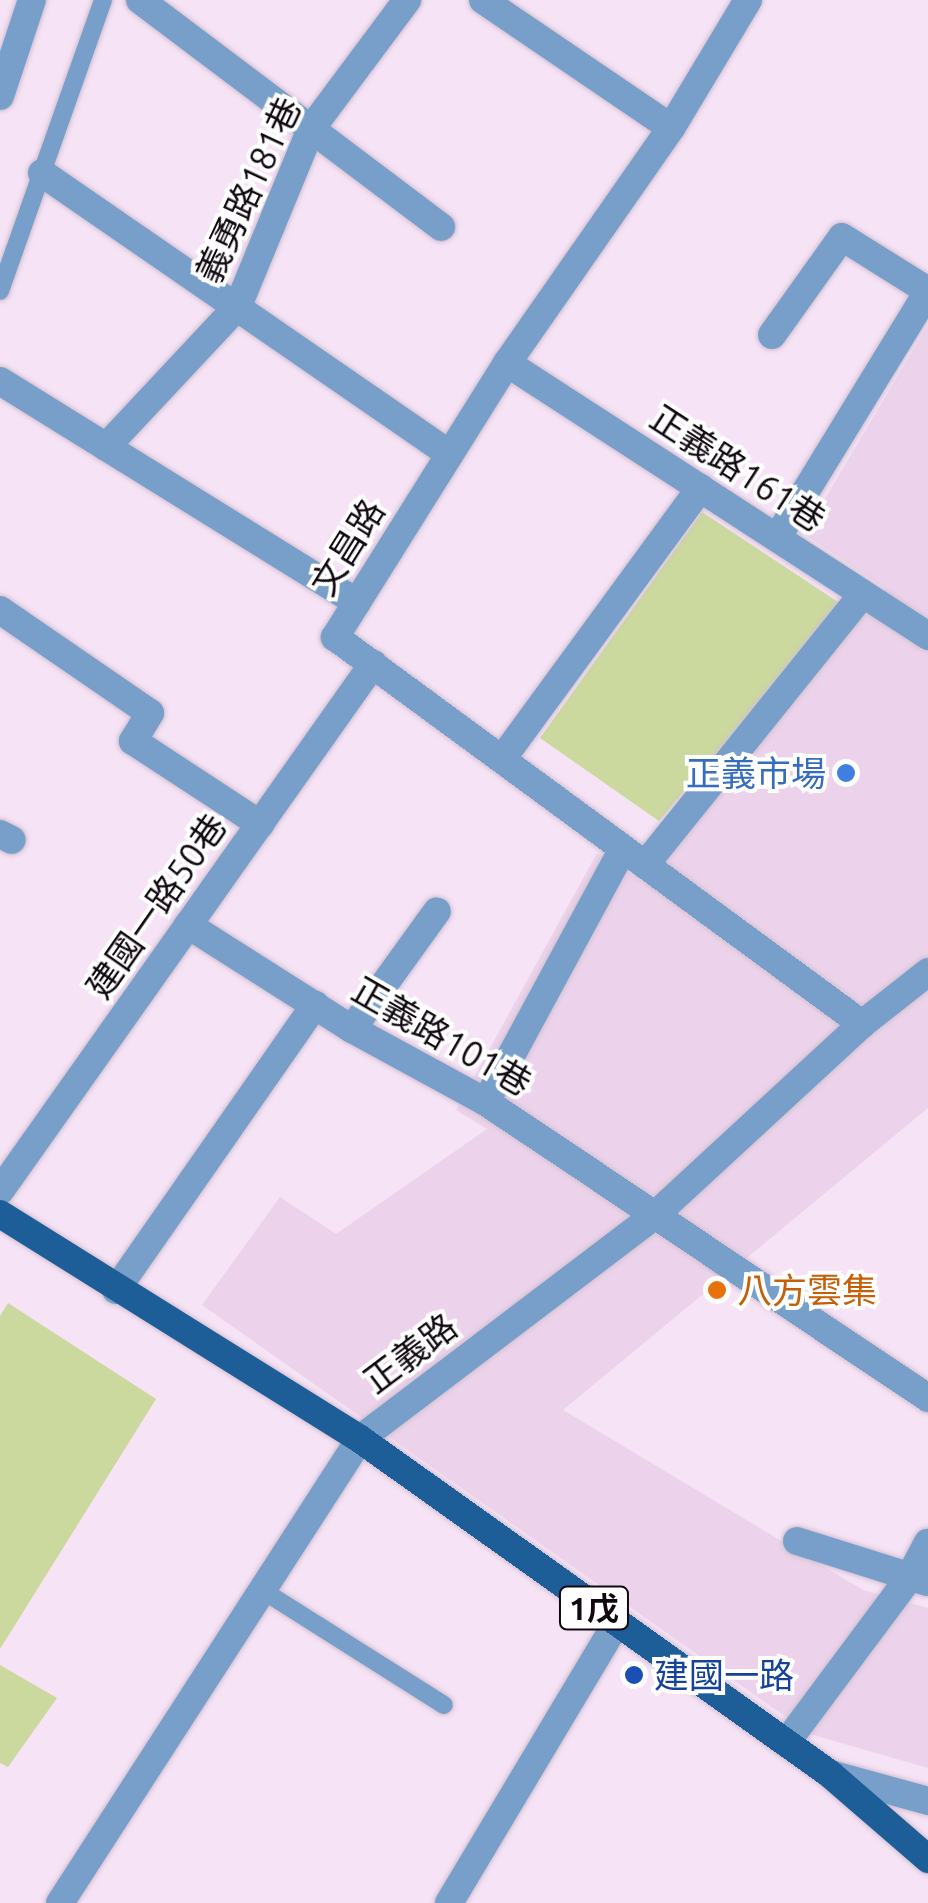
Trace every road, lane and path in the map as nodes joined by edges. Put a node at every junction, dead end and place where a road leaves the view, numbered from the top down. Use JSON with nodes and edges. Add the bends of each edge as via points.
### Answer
{"nodes":[{"id":1,"x":32,"y":0,"type":"edge"},
{"id":2,"x":104,"y":0,"type":"edge"},
{"id":3,"x":140,"y":0,"type":"edge"},
{"id":4,"x":406,"y":0,"type":"edge"},
{"id":5,"x":483,"y":0,"type":"edge"},
{"id":6,"x":748,"y":0,"type":"edge"},
{"id":7,"x":0,"y":96,"type":"edge"},
{"id":8,"x":671,"y":128,"type":"junction"},
{"id":9,"x":311,"y":129,"type":"junction"},
{"id":10,"x":42,"y":173,"type":"junction"},
{"id":11,"x":441,"y":227,"type":"dead end"},
{"id":12,"x":0,"y":291,"type":"edge"},
{"id":13,"x":928,"y":291,"type":"edge"},
{"id":14,"x":238,"y":306,"type":"junction"},
{"id":15,"x":772,"y":335,"type":"dead end"},
{"id":16,"x":507,"y":363,"type":"junction"},
{"id":17,"x":0,"y":381,"type":"edge"},
{"id":18,"x":106,"y":446,"type":"junction"},
{"id":19,"x":450,"y":454,"type":"junction"},
{"id":20,"x":700,"y":488,"type":"junction"},
{"id":21,"x":777,"y":538,"type":"junction"},
{"id":22,"x":864,"y":594,"type":"junction"},
{"id":23,"x":357,"y":602,"type":"junction"},
{"id":24,"x":0,"y":610,"type":"edge"},
{"id":25,"x":928,"y":636,"type":"edge"},
{"id":26,"x":373,"y":664,"type":"junction"},
{"id":27,"x":502,"y":759,"type":"junction"},
{"id":28,"x":260,"y":824,"type":"junction"},
{"id":29,"x":634,"y":857,"type":"junction"},
{"id":30,"x":437,"y":911,"type":"dead end"},
{"id":31,"x":188,"y":926,"type":"junction"},
{"id":32,"x":928,"y":972,"type":"edge"},
{"id":33,"x":315,"y":1005,"type":"junction"},
{"id":34,"x":862,"y":1024,"type":"junction"},
{"id":35,"x":352,"y":1029,"type":"junction"},
{"id":36,"x":486,"y":1102,"type":"junction"},
{"id":37,"x":0,"y":1191,"type":"edge"},
{"id":38,"x":0,"y":1214,"type":"edge"},
{"id":39,"x":654,"y":1218,"type":"junction"},
{"id":40,"x":116,"y":1290,"type":"junction"},
{"id":41,"x":928,"y":1398,"type":"edge"},
{"id":42,"x":360,"y":1439,"type":"junction"},
{"id":43,"x":797,"y":1541,"type":"dead end"},
{"id":44,"x":928,"y":1543,"type":"edge"},
{"id":45,"x":918,"y":1580,"type":"edge"},
{"id":46,"x":262,"y":1590,"type":"junction"},
{"id":47,"x":616,"y":1624,"type":"junction"},
{"id":48,"x":444,"y":1705,"type":"dead end"},
{"id":49,"x":786,"y":1743,"type":"junction"},
{"id":50,"x":830,"y":1774,"type":"junction"},
{"id":51,"x":928,"y":1801,"type":"edge"},
{"id":52,"x":928,"y":1859,"type":"edge"},
{"id":53,"x":60,"y":1903,"type":"edge"},
{"id":54,"x":449,"y":1903,"type":"edge"}],
"edges":[{"from":1,"to":7,"type":"street"},
{"from":2,"to":10,"type":"lane"},
{"from":3,"to":9,"type":"street"},
{"from":4,"to":9,"type":"street","name":"義勇路181巷"},
{"from":5,"to":8,"type":"street"},
{"from":6,"to":8,"type":"street","name":"文昌路"},
{"from":8,"to":16,"type":"street","name":"文昌路"},
{"from":9,"to":11,"type":"street"},
{"from":9,"to":14,"type":"street","name":"義勇路181巷"},
{"from":10,"to":12,"type":"lane"},
{"from":10,"to":14,"type":"street"},
{"from":13,"to":15,"type":"street","via":[[842,238]]},
{"from":13,"to":21,"type":"street"},
{"from":14,"to":18,"type":"street","name":"義勇路181巷"},
{"from":14,"to":19,"type":"street"},
{"from":16,"to":19,"type":"street","name":"文昌路"},
{"from":16,"to":20,"type":"street","name":"正義路161巷"},
{"from":17,"to":18,"type":"street"},
{"from":18,"to":23,"type":"street"},
{"from":19,"to":23,"type":"street","name":"文昌路"},
{"from":20,"to":21,"type":"street","name":"正義路161巷"},
{"from":20,"to":27,"type":"street"},
{"from":21,"to":22,"type":"street","name":"正義路161巷"},
{"from":22,"to":25,"type":"street","name":"正義路161巷"},
{"from":22,"to":29,"type":"street"},
{"from":23,"to":26,"type":"street","name":"文昌路","via":[[335,636]]},
{"from":24,"to":28,"type":"street","via":[[150,713],[133,741]]},
{"from":26,"to":27,"type":"street","name":"文昌路"},
{"from":26,"to":28,"type":"street","name":"建國一路50巷"},
{"from":27,"to":29,"type":"street","name":"文昌路"},
{"from":28,"to":31,"type":"street","name":"建國一路50巷"},
{"from":29,"to":34,"type":"street","name":"文昌路"},
{"from":29,"to":36,"type":"street"},
{"from":30,"to":35,"type":"street"},
{"from":31,"to":33,"type":"street","name":"正義路101巷"},
{"from":31,"to":37,"type":"street","name":"建國一路50巷"},
{"from":32,"to":34,"type":"street","name":"正義路"},
{"from":33,"to":35,"type":"street","name":"正義路101巷"},
{"from":33,"to":40,"type":"street"},
{"from":34,"to":39,"type":"street","name":"正義路"},
{"from":35,"to":36,"type":"street","name":"正義路101巷"},
{"from":36,"to":39,"type":"street","name":"正義路101巷"},
{"from":38,"to":40,"type":"main road","number":"1戊"},
{"from":39,"to":41,"type":"street","name":"正義路101巷"},
{"from":39,"to":42,"type":"street","name":"正義路"},
{"from":40,"to":42,"type":"main road","number":"1戊"},
{"from":42,"to":46,"type":"street","name":"正義路"},
{"from":42,"to":47,"type":"main road","number":"1戊"},
{"from":43,"to":45,"type":"street"},
{"from":44,"to":45,"type":"street"},
{"from":45,"to":49,"type":"street"},
{"from":46,"to":48,"type":"lane"},
{"from":46,"to":53,"type":"street","name":"正義路"},
{"from":47,"to":49,"type":"main road","number":"1戊"},
{"from":47,"to":54,"type":"street"},
{"from":49,"to":50,"type":"main road","number":"1戊"},
{"from":50,"to":51,"type":"street"},
{"from":50,"to":52,"type":"main road","number":"1戊"}]}
